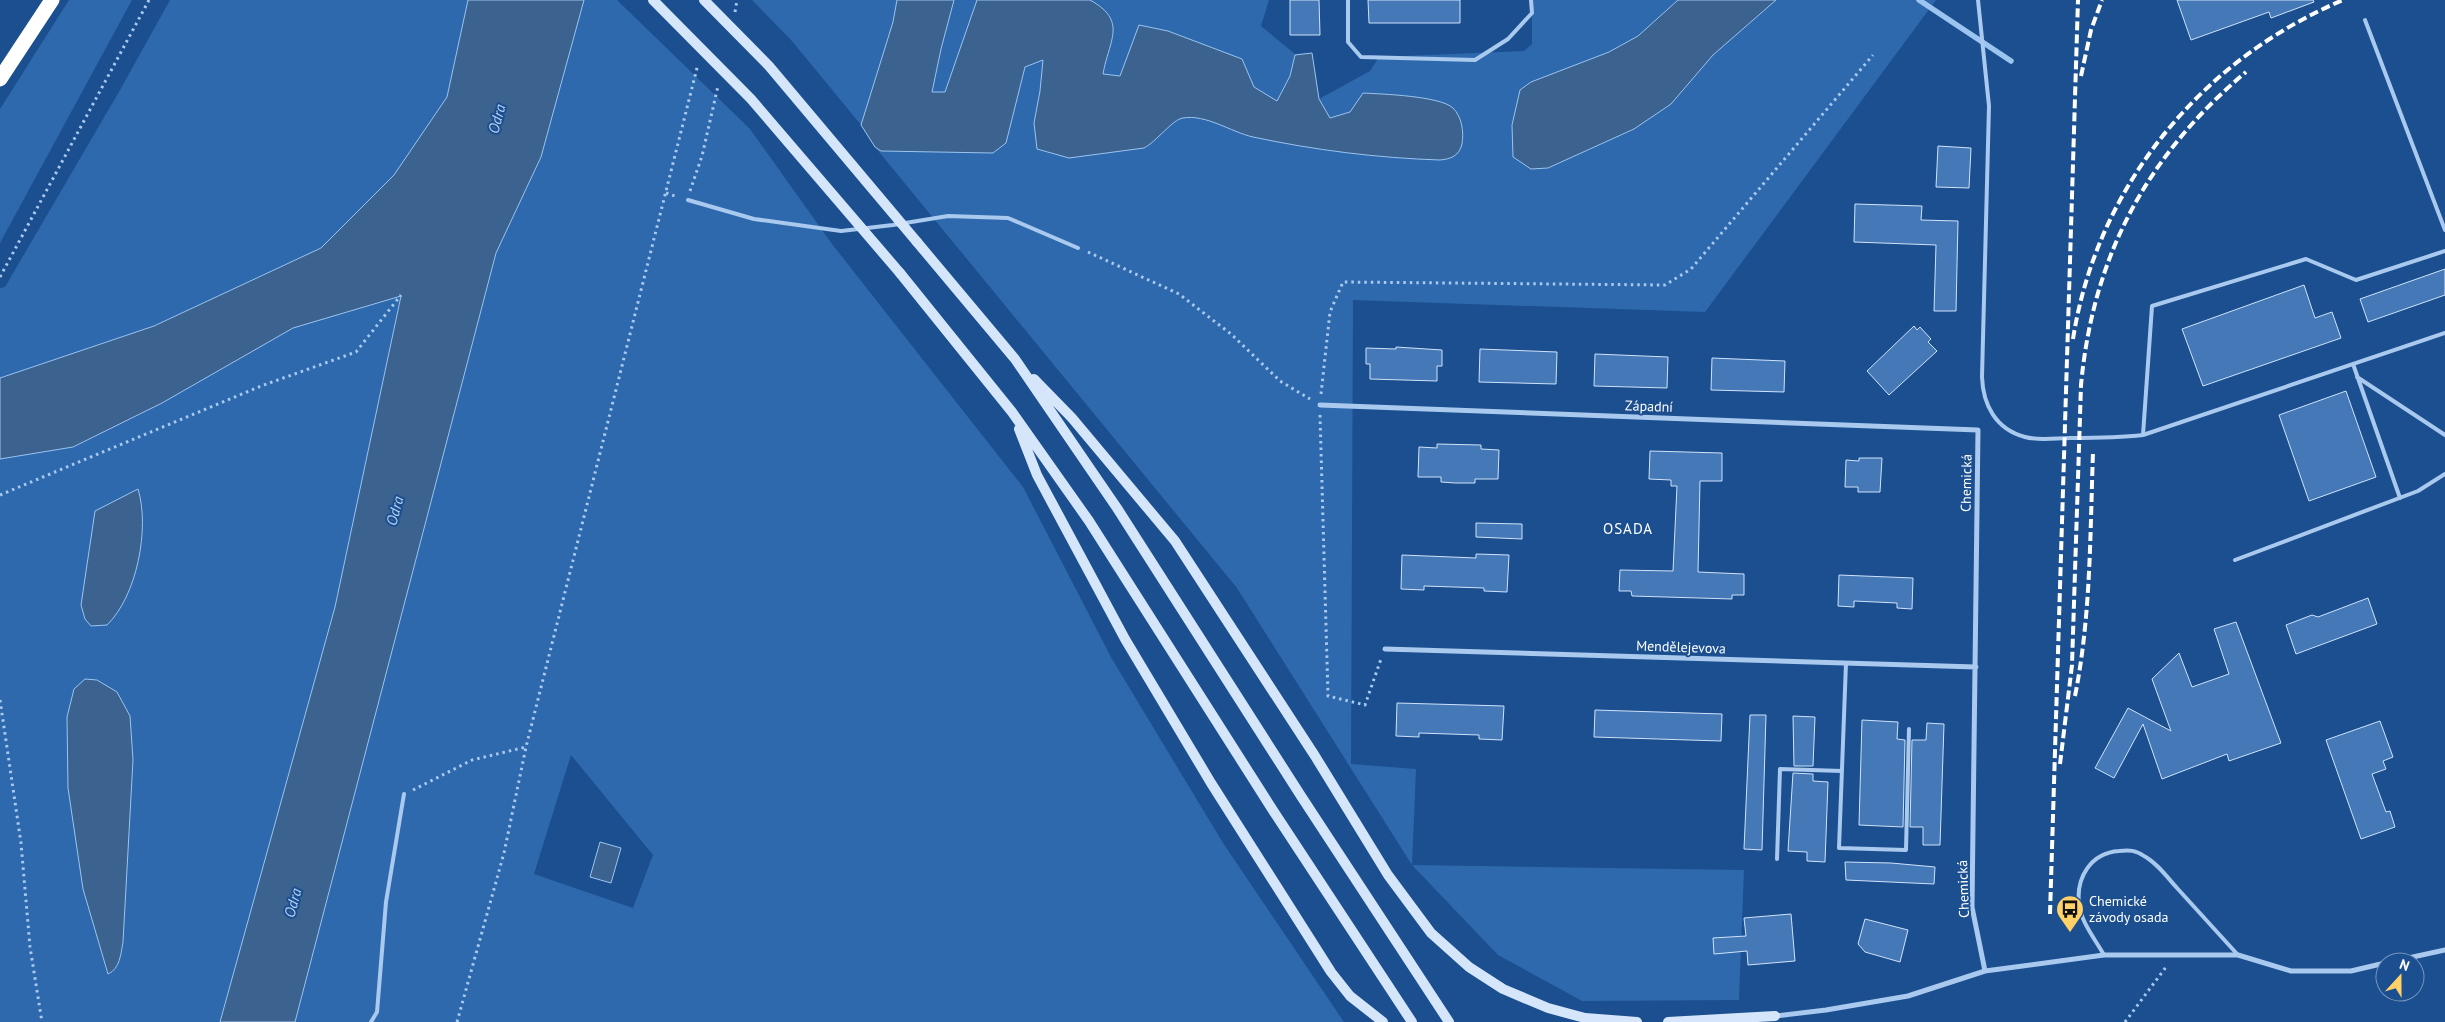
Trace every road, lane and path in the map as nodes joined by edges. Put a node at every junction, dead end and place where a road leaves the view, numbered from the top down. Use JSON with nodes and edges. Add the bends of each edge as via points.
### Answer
{"nodes":[{"id":1,"x":52,"y":0,"type":"edge"},
{"id":2,"x":148,"y":0,"type":"edge"},
{"id":3,"x":653,"y":0,"type":"edge"},
{"id":4,"x":704,"y":0,"type":"edge"},
{"id":5,"x":737,"y":0,"type":"edge"},
{"id":6,"x":1348,"y":0,"type":"edge"},
{"id":7,"x":1531,"y":0,"type":"edge"},
{"id":8,"x":1978,"y":0,"type":"edge"},
{"id":9,"x":733,"y":18,"type":"dead end"},
{"id":10,"x":2365,"y":20,"type":"dead end"},
{"id":11,"x":1873,"y":55,"type":"dead end"},
{"id":12,"x":699,"y":58,"type":"dead end"},
{"id":13,"x":0,"y":79,"type":"edge"},
{"id":14,"x":718,"y":83,"type":"dead end"},
{"id":15,"x":688,"y":200,"type":"joint"},
{"id":16,"x":2445,"y":230,"type":"edge"},
{"id":17,"x":1078,"y":248,"type":"joint"},
{"id":18,"x":2445,"y":251,"type":"edge"},
{"id":19,"x":0,"y":277,"type":"edge"},
{"id":20,"x":401,"y":295,"type":"dead end"},
{"id":21,"x":2445,"y":333,"type":"edge"},
{"id":22,"x":1015,"y":359,"type":"junction"},
{"id":23,"x":2353,"y":364,"type":"junction"},
{"id":24,"x":2358,"y":377,"type":"junction"},
{"id":25,"x":1320,"y":404,"type":"junction"},
{"id":26,"x":1012,"y":412,"type":"junction"},
{"id":27,"x":1978,"y":430,"type":"joint"},
{"id":28,"x":2143,"y":435,"type":"junction"},
{"id":29,"x":2445,"y":435,"type":"edge"},
{"id":30,"x":2445,"y":474,"type":"edge"},
{"id":31,"x":0,"y":495,"type":"edge"},
{"id":32,"x":2400,"y":498,"type":"junction"},
{"id":33,"x":2235,"y":560,"type":"dead end"},
{"id":34,"x":1385,"y":649,"type":"joint"},
{"id":35,"x":1846,"y":663,"type":"junction"},
{"id":36,"x":1976,"y":667,"type":"junction"},
{"id":37,"x":0,"y":700,"type":"edge"},
{"id":38,"x":1909,"y":729,"type":"dead end"},
{"id":39,"x":526,"y":747,"type":"junction"},
{"id":40,"x":1842,"y":771,"type":"junction"},
{"id":41,"x":404,"y":794,"type":"joint"},
{"id":42,"x":1777,"y":859,"type":"dead end"},
{"id":43,"x":2445,"y":950,"type":"edge"},
{"id":44,"x":2425,"y":954,"type":"edge"},
{"id":45,"x":2104,"y":955,"type":"junction"},
{"id":46,"x":2238,"y":955,"type":"junction"},
{"id":47,"x":2174,"y":956,"type":"junction"},
{"id":48,"x":2375,"y":965,"type":"edge"},
{"id":49,"x":1985,"y":971,"type":"junction"},
{"id":50,"x":1775,"y":1016,"type":"junction"},
{"id":51,"x":42,"y":1022,"type":"edge"},
{"id":52,"x":371,"y":1022,"type":"edge"},
{"id":53,"x":457,"y":1022,"type":"edge"},
{"id":54,"x":1383,"y":1022,"type":"edge"},
{"id":55,"x":1412,"y":1022,"type":"edge"},
{"id":56,"x":1450,"y":1022,"type":"edge"},
{"id":57,"x":1637,"y":1022,"type":"edge"},
{"id":58,"x":1668,"y":1022,"type":"edge"},
{"id":59,"x":1733,"y":1022,"type":"edge"},
{"id":60,"x":2125,"y":1022,"type":"edge"}],
"edges":[{"from":1,"to":13,"type":"highway"},
{"from":2,"to":19,"type":"path"},
{"from":3,"to":26,"type":"main road","bridge":true,"via":[[751,99],[900,273]]},
{"from":4,"to":22,"type":"main road","bridge":true,"via":[[769,66]]},
{"from":5,"to":9,"type":"path"},
{"from":6,"to":7,"type":"lane","via":[[1348,42],[1361,57],[1475,60],[1508,39],[1532,13]]},
{"from":8,"to":28,"type":"lane","via":[[1989,106],[1983,395],[1989,411],[2002,426],[2025,437],[2117,438]]},
{"from":10,"to":16,"type":"lane"},
{"from":11,"to":25,"type":"path","via":[[1690,269],[1664,285],[1342,282],[1330,312]]},
{"from":12,"to":39,"type":"path"},
{"from":14,"to":15,"type":"path","via":[[702,156]]},
{"from":15,"to":17,"type":"lane","via":[[754,219],[840,231],[948,216],[1008,218]]},
{"from":17,"to":25,"type":"path","via":[[1179,294],[1232,334],[1280,381]]},
{"from":18,"to":28,"type":"lane","via":[[2356,280],[2306,259],[2152,306]]},
{"from":20,"to":31,"type":"path","via":[[356,352],[261,386]]},
{"from":21,"to":23,"type":"lane"},
{"from":22,"to":56,"type":"main road","via":[[1117,508]]},
{"from":22,"to":57,"type":"main road","via":[[1072,418],[1175,541],[1388,875],[1431,933],[1469,967],[1503,989],[1548,1008],[1585,1018]]},
{"from":23,"to":24,"type":"lane"},
{"from":23,"to":28,"type":"lane"},
{"from":24,"to":29,"type":"lane"},
{"from":24,"to":32,"type":"lane"},
{"from":25,"to":27,"type":"street","name":"Západní"},
{"from":25,"to":34,"type":"path","via":[[1328,696],[1365,705]]},
{"from":26,"to":54,"type":"main road","via":[[1037,475],[1120,630],[1206,774],[1331,972],[1350,996]]},
{"from":26,"to":55,"type":"main road","via":[[1089,521]]},
{"from":27,"to":36,"type":"street","name":"Chemická"},
{"from":30,"to":32,"type":"lane"},
{"from":32,"to":33,"type":"lane"},
{"from":34,"to":35,"type":"street","name":"Mendělejevova"},
{"from":35,"to":36,"type":"street","name":"Mendělejevova"},
{"from":35,"to":40,"type":"lane"},
{"from":36,"to":49,"type":"street","name":"Chemická","via":[[1972,907]]},
{"from":37,"to":51,"type":"path"},
{"from":38,"to":40,"type":"lane","via":[[1906,850],[1839,848]]},
{"from":39,"to":41,"type":"path","via":[[472,760]]},
{"from":39,"to":53,"type":"path","via":[[504,853]]},
{"from":40,"to":42,"type":"lane","via":[[1780,769]]},
{"from":41,"to":52,"type":"lane","via":[[386,902],[377,1012]]},
{"from":43,"to":44,"type":"street"},
{"from":45,"to":46,"type":"lane","via":[[2079,906],[2081,878],[2097,857],[2126,850],[2136,851],[2154,864]]},
{"from":45,"to":47,"type":"street"},
{"from":45,"to":49,"type":"street"},
{"from":46,"to":47,"type":"street"},
{"from":46,"to":48,"type":"street","via":[[2291,971],[2351,970]]},
{"from":47,"to":60,"type":"path"},
{"from":49,"to":50,"type":"street","via":[[1908,996]]},
{"from":50,"to":58,"type":"main road"},
{"from":50,"to":59,"type":"main road"}]}
